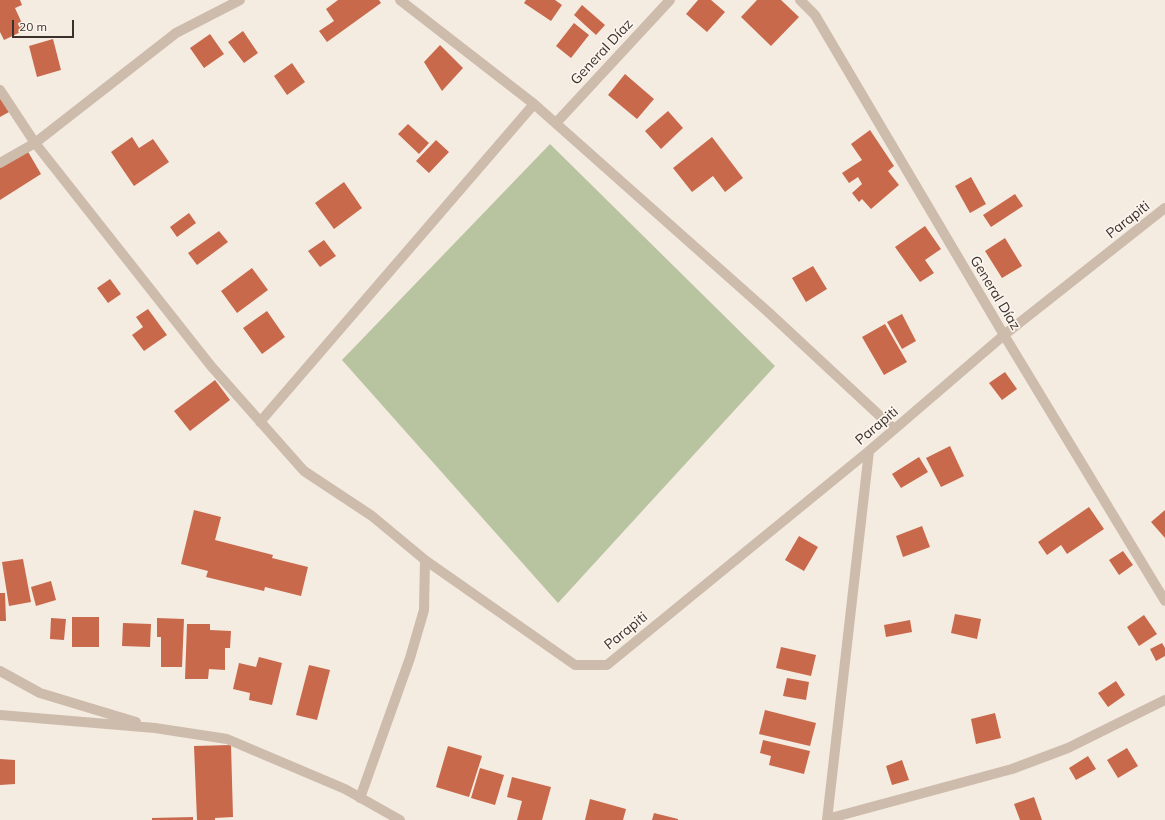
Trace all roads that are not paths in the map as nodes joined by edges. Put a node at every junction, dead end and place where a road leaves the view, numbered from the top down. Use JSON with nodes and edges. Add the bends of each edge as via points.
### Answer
{"nodes":[{"id":1,"x":240,"y":0,"type":"edge"},
{"id":2,"x":400,"y":0,"type":"edge"},
{"id":3,"x":670,"y":0,"type":"edge"},
{"id":4,"x":800,"y":0,"type":"edge"},
{"id":5,"x":0,"y":90,"type":"edge"},
{"id":6,"x":534,"y":104,"type":"junction"},
{"id":7,"x":556,"y":123,"type":"junction"},
{"id":8,"x":35,"y":143,"type":"junction"},
{"id":9,"x":0,"y":163,"type":"edge"},
{"id":10,"x":1165,"y":208,"type":"edge"},
{"id":11,"x":1004,"y":336,"type":"junction"},
{"id":12,"x":260,"y":422,"type":"junction"},
{"id":13,"x":894,"y":429,"type":"junction"},
{"id":14,"x":869,"y":451,"type":"junction"},
{"id":15,"x":425,"y":560,"type":"junction"},
{"id":16,"x":1165,"y":601,"type":"edge"},
{"id":17,"x":0,"y":671,"type":"edge"},
{"id":18,"x":1165,"y":700,"type":"edge"},
{"id":19,"x":0,"y":715,"type":"edge"},
{"id":20,"x":156,"y":728,"type":"junction"},
{"id":21,"x":360,"y":798,"type":"junction"},
{"id":22,"x":400,"y":820,"type":"edge"},
{"id":23,"x":827,"y":820,"type":"edge"}],
"edges":[{"from":1,"to":8,"type":"street","via":[[176,33]]},
{"from":2,"to":6,"type":"street"},
{"from":3,"to":7,"type":"street","name":"General Díaz"},
{"from":4,"to":11,"type":"street","name":"General Díaz","via":[[815,15]]},
{"from":5,"to":8,"type":"street"},
{"from":6,"to":7,"type":"street"},
{"from":6,"to":12,"type":"street"},
{"from":7,"to":13,"type":"street","via":[[767,311]]},
{"from":8,"to":9,"type":"street"},
{"from":8,"to":12,"type":"street","via":[[211,366]]},
{"from":10,"to":11,"type":"street","name":"Parapiti"},
{"from":11,"to":13,"type":"street","name":"Parapiti"},
{"from":11,"to":16,"type":"street","name":"General Díaz"},
{"from":12,"to":15,"type":"street","via":[[304,471],[372,516]]},
{"from":13,"to":14,"type":"street","name":"Parapiti"},
{"from":14,"to":15,"type":"street","name":"Parapiti","via":[[607,665],[575,666]]},
{"from":14,"to":23,"type":"street"},
{"from":15,"to":21,"type":"street","via":[[424,610],[410,658]]},
{"from":17,"to":20,"type":"street","via":[[40,693]]},
{"from":18,"to":23,"type":"street","via":[[1068,748],[1012,769]]},
{"from":19,"to":20,"type":"street"},
{"from":20,"to":21,"type":"street","via":[[227,739],[345,789]]},
{"from":21,"to":22,"type":"street"}]}
